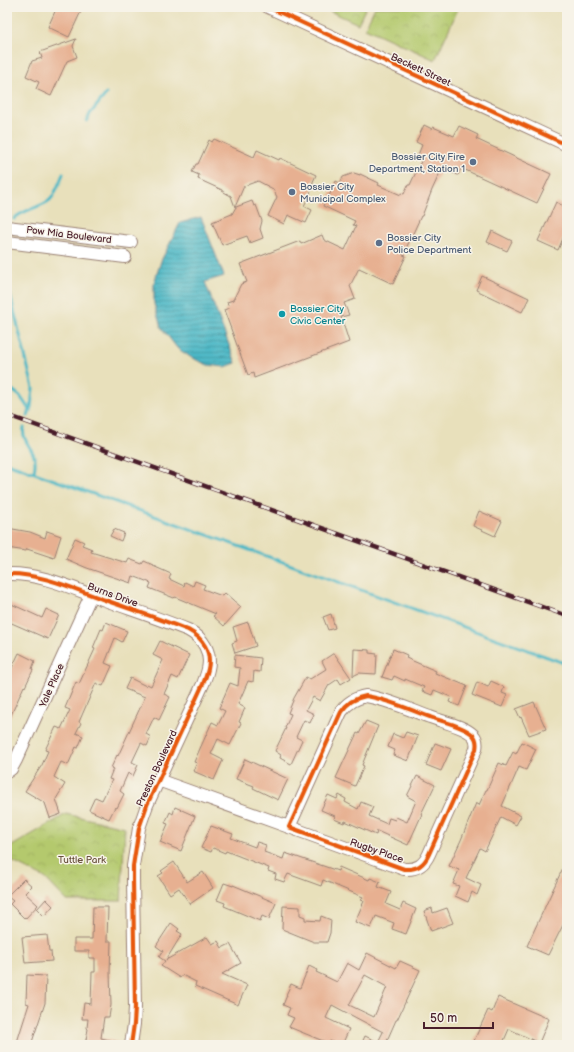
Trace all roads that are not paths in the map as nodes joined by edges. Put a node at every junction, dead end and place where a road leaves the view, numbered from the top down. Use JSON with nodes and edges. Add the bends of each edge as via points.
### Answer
{"nodes":[{"id":1,"x":268,"y":7,"type":"edge"},
{"id":2,"x":567,"y":145,"type":"edge"},
{"id":3,"x":7,"y":227,"type":"edge"},
{"id":4,"x":7,"y":242,"type":"edge"},
{"id":5,"x":131,"y":242,"type":"dead end"},
{"id":6,"x":125,"y":257,"type":"dead end"},
{"id":7,"x":7,"y":574,"type":"edge"},
{"id":8,"x":91,"y":595,"type":"junction"},
{"id":9,"x":206,"y":646,"type":"joint"},
{"id":10,"x":7,"y":772,"type":"edge"},
{"id":11,"x":158,"y":780,"type":"junction"},
{"id":12,"x":289,"y":827,"type":"junction"},
{"id":13,"x":131,"y":1045,"type":"edge"}],
"edges":[{"from":1,"to":2,"type":"street","name":"Beckett Street"},
{"from":3,"to":5,"type":"street","name":"Pow Mia Boulevard"},
{"from":4,"to":6,"type":"street","name":"Pow Mia Boulevard"},
{"from":7,"to":8,"type":"street","name":"Burns Drive","via":[[49,580]]},
{"from":8,"to":9,"type":"street","name":"Burns Drive","via":[[188,630]]},
{"from":8,"to":10,"type":"street","name":"Yale Place","via":[[16,760]]},
{"from":9,"to":11,"type":"street","name":"Preston Boulevard","via":[[208,668],[203,684]]},
{"from":11,"to":12,"type":"street","name":"Rugby Place"},
{"from":11,"to":13,"type":"street","name":"Preston Boulevard","via":[[139,828],[133,866],[135,1007]]},
{"from":12,"to":12,"type":"street","name":"Rugby Place","via":[[404,869],[419,867],[429,854],[474,755],[476,738],[460,728],[381,700],[366,696],[349,702],[341,712]]}]}
